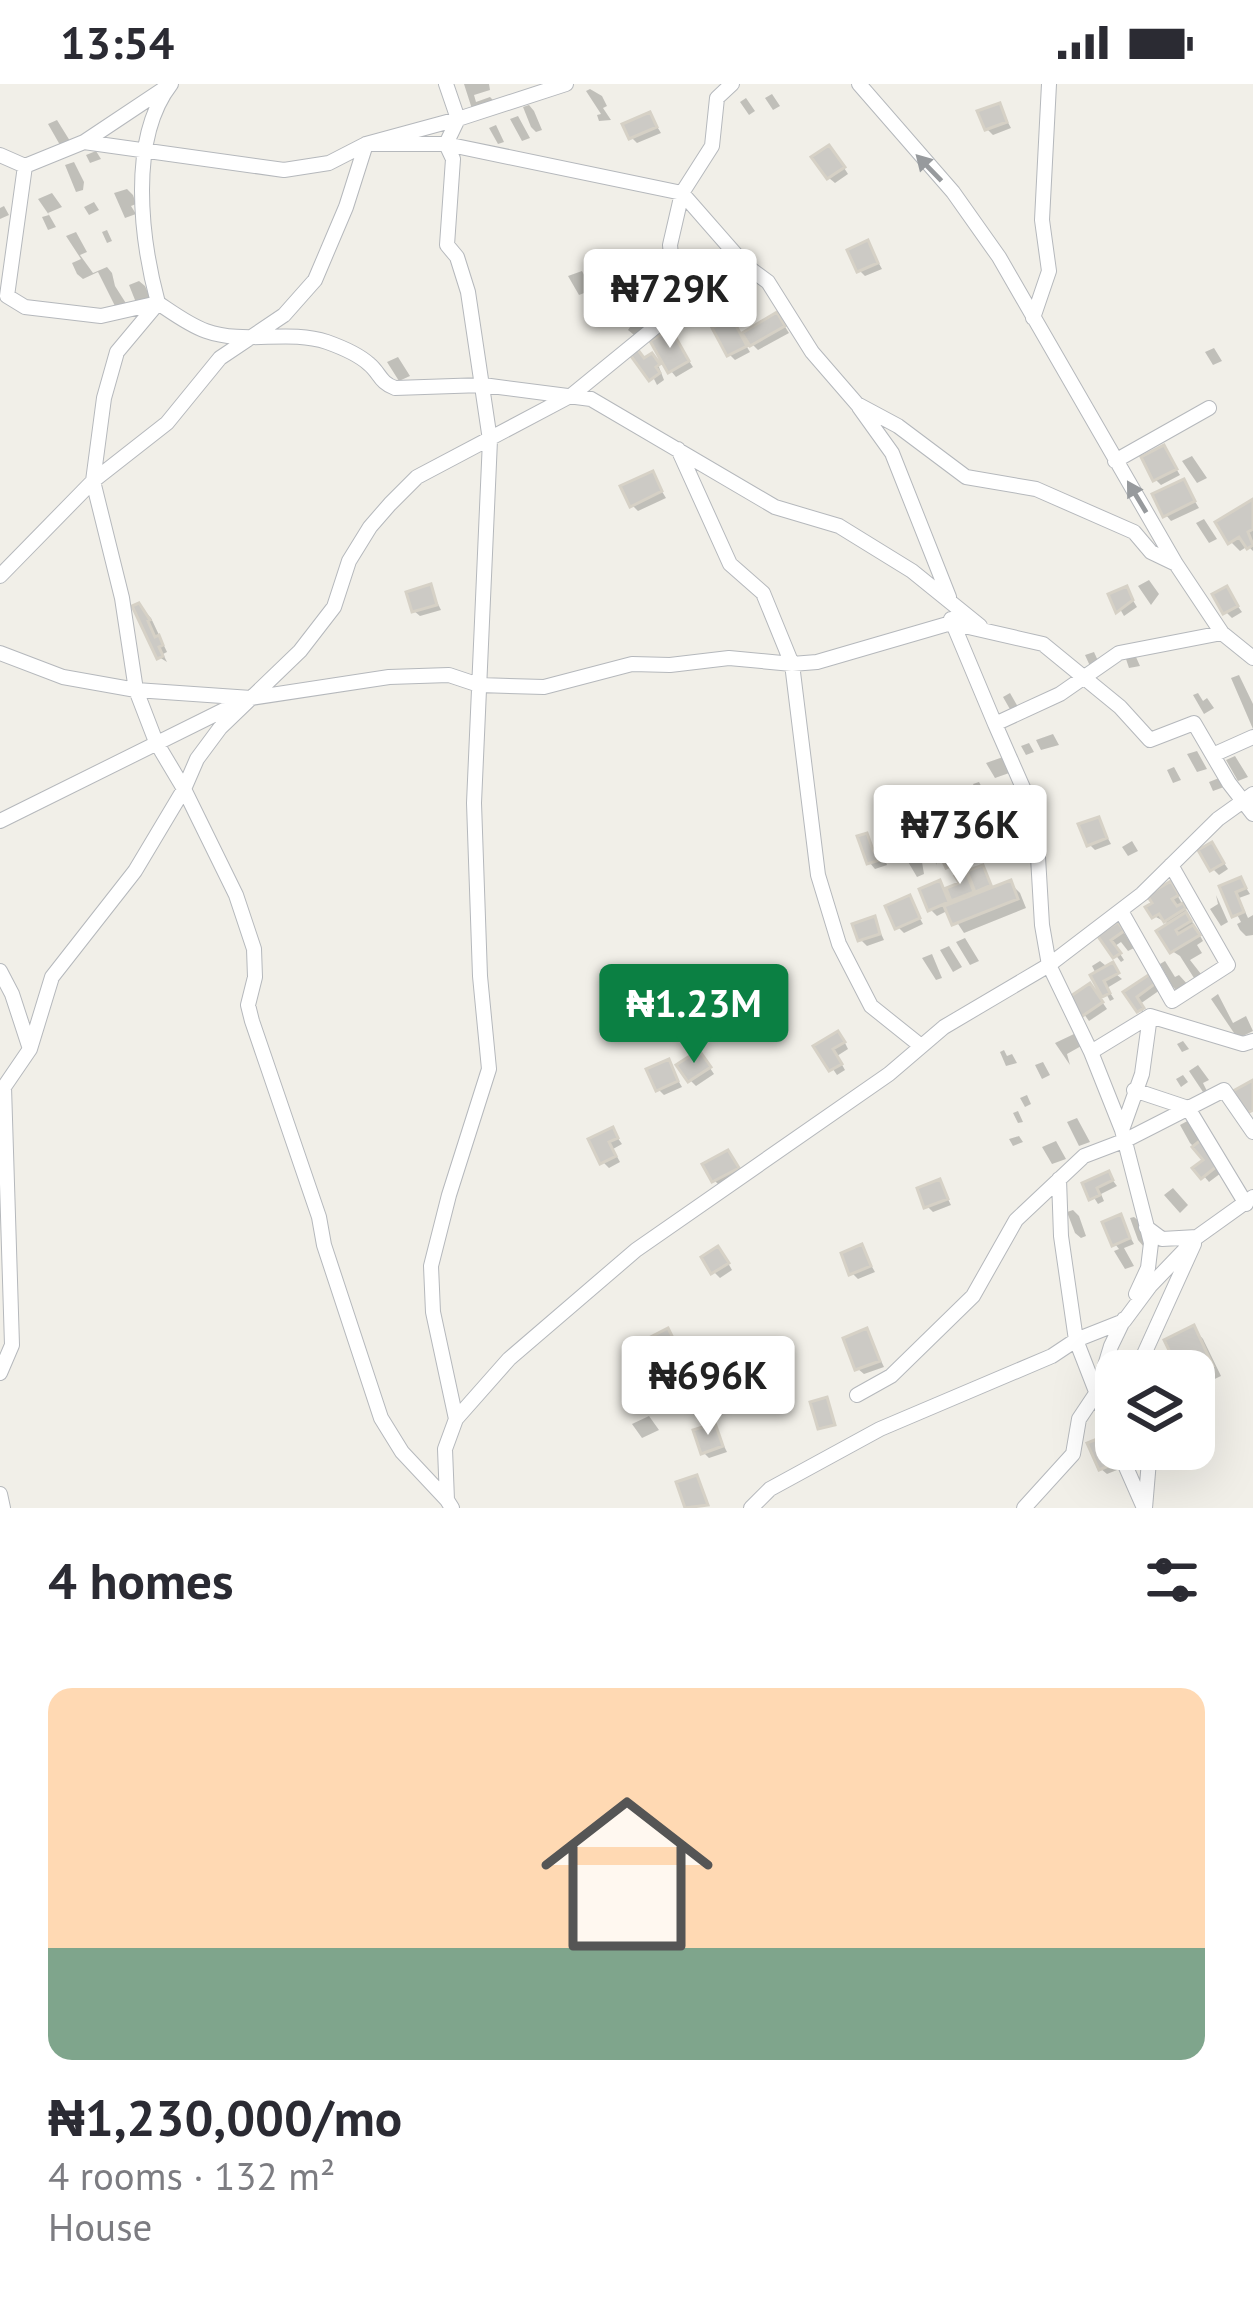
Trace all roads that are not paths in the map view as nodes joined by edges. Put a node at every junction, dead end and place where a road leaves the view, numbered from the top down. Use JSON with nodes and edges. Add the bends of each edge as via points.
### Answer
{"nodes":[{"id":1,"x":446,"y":84,"type":"edge"},
{"id":2,"x":566,"y":84,"type":"edge"},
{"id":3,"x":732,"y":84,"type":"edge"},
{"id":4,"x":859,"y":84,"type":"edge"},
{"id":5,"x":1048,"y":84,"type":"edge"},
{"id":6,"x":169,"y":86,"type":"edge"},
{"id":7,"x":458,"y":119,"type":"junction"},
{"id":8,"x":84,"y":142,"type":"junction"},
{"id":9,"x":366,"y":144,"type":"junction"},
{"id":10,"x":446,"y":144,"type":"junction"},
{"id":11,"x":146,"y":152,"type":"junction"},
{"id":12,"x":0,"y":155,"type":"edge"},
{"id":13,"x":25,"y":166,"type":"junction"},
{"id":14,"x":682,"y":193,"type":"junction"},
{"id":15,"x":745,"y":265,"type":"junction"},
{"id":16,"x":10,"y":266,"type":"junction"},
{"id":17,"x":0,"y":285,"type":"edge"},
{"id":18,"x":158,"y":303,"type":"junction"},
{"id":19,"x":1034,"y":318,"type":"junction"},
{"id":20,"x":665,"y":319,"type":"junction"},
{"id":21,"x":255,"y":337,"type":"junction"},
{"id":22,"x":483,"y":385,"type":"junction"},
{"id":23,"x":568,"y":397,"type":"junction"},
{"id":24,"x":857,"y":404,"type":"junction"},
{"id":25,"x":1209,"y":408,"type":"dead end"},
{"id":26,"x":490,"y":440,"type":"junction"},
{"id":27,"x":678,"y":449,"type":"junction"},
{"id":28,"x":1115,"y":461,"type":"junction"},
{"id":29,"x":93,"y":482,"type":"junction"},
{"id":30,"x":1176,"y":564,"type":"junction"},
{"id":31,"x":0,"y":576,"type":"edge"},
{"id":32,"x":951,"y":602,"type":"junction"},
{"id":33,"x":951,"y":623,"type":"junction"},
{"id":34,"x":992,"y":633,"type":"junction"},
{"id":35,"x":1222,"y":633,"type":"junction"},
{"id":36,"x":0,"y":653,"type":"edge"},
{"id":37,"x":1253,"y":658,"type":"edge"},
{"id":38,"x":792,"y":664,"type":"junction"},
{"id":39,"x":1084,"y":680,"type":"junction"},
{"id":40,"x":479,"y":685,"type":"junction"},
{"id":41,"x":136,"y":690,"type":"junction"},
{"id":42,"x":250,"y":698,"type":"junction"},
{"id":43,"x":995,"y":724,"type":"junction"},
{"id":44,"x":1253,"y":737,"type":"edge"},
{"id":45,"x":156,"y":742,"type":"junction"},
{"id":46,"x":1215,"y":754,"type":"junction"},
{"id":47,"x":184,"y":789,"type":"junction"},
{"id":48,"x":1250,"y":803,"type":"edge"},
{"id":49,"x":0,"y":821,"type":"edge"},
{"id":50,"x":1171,"y":865,"type":"junction"},
{"id":51,"x":1121,"y":911,"type":"junction"},
{"id":52,"x":1049,"y":965,"type":"junction"},
{"id":53,"x":0,"y":971,"type":"edge"},
{"id":54,"x":1150,"y":1016,"type":"junction"},
{"id":55,"x":1253,"y":1041,"type":"edge"},
{"id":56,"x":921,"y":1046,"type":"junction"},
{"id":57,"x":30,"y":1049,"type":"junction"},
{"id":58,"x":1091,"y":1052,"type":"junction"},
{"id":59,"x":1134,"y":1090,"type":"junction"},
{"id":60,"x":1188,"y":1108,"type":"junction"},
{"id":61,"x":1253,"y":1132,"type":"edge"},
{"id":62,"x":1124,"y":1135,"type":"junction"},
{"id":63,"x":1059,"y":1179,"type":"junction"},
{"id":64,"x":1249,"y":1200,"type":"edge"},
{"id":65,"x":1146,"y":1227,"type":"junction"},
{"id":66,"x":1197,"y":1237,"type":"junction"},
{"id":67,"x":1124,"y":1321,"type":"junction"},
{"id":68,"x":1076,"y":1340,"type":"junction"},
{"id":69,"x":1110,"y":1350,"type":"edge"},
{"id":70,"x":1148,"y":1350,"type":"edge"},
{"id":71,"x":0,"y":1373,"type":"edge"},
{"id":72,"x":1095,"y":1389,"type":"edge"},
{"id":73,"x":1095,"y":1394,"type":"edge"},
{"id":74,"x":857,"y":1395,"type":"dead end"},
{"id":75,"x":456,"y":1419,"type":"junction"},
{"id":76,"x":1127,"y":1470,"type":"edge"},
{"id":77,"x":1148,"y":1470,"type":"edge"},
{"id":78,"x":0,"y":1494,"type":"edge"},
{"id":79,"x":449,"y":1504,"type":"edge"},
{"id":80,"x":3,"y":1508,"type":"edge"},
{"id":81,"x":752,"y":1508,"type":"edge"},
{"id":82,"x":1024,"y":1508,"type":"edge"},
{"id":83,"x":1144,"y":1508,"type":"edge"}],
"edges":[{"from":1,"to":7,"type":"street"},
{"from":2,"to":7,"type":"street"},
{"from":3,"to":14,"type":"street","via":[[717,98],[712,146]]},
{"from":19,"to":4,"type":"street","one_way":true,"via":[[953,192]]},
{"from":5,"to":19,"type":"street","via":[[1042,220],[1049,272]]},
{"from":6,"to":8,"type":"street"},
{"from":6,"to":11,"type":"street"},
{"from":7,"to":9,"type":"street"},
{"from":7,"to":10,"type":"street"},
{"from":8,"to":11,"type":"street"},
{"from":8,"to":13,"type":"street"},
{"from":9,"to":10,"type":"street"},
{"from":9,"to":11,"type":"street","via":[[329,163],[284,170]]},
{"from":9,"to":21,"type":"street","via":[[315,280]]},
{"from":10,"to":14,"type":"street"},
{"from":10,"to":22,"type":"street","via":[[453,159],[447,245],[468,292]]},
{"from":11,"to":18,"type":"street","via":[[141,205]]},
{"from":12,"to":13,"type":"street"},
{"from":13,"to":16,"type":"street"},
{"from":14,"to":15,"type":"street"},
{"from":14,"to":20,"type":"street"},
{"from":15,"to":20,"type":"street"},
{"from":15,"to":24,"type":"street","via":[[768,283]]},
{"from":16,"to":17,"type":"street"},
{"from":16,"to":18,"type":"street","via":[[7,296],[25,307],[101,316]]},
{"from":18,"to":21,"type":"street","via":[[209,333]]},
{"from":18,"to":29,"type":"street","via":[[117,352]]},
{"from":19,"to":28,"type":"street"},
{"from":20,"to":23,"type":"street"},
{"from":21,"to":22,"type":"street","via":[[295,334],[329,343],[364,358],[395,388]]},
{"from":21,"to":29,"type":"street","via":[[220,358],[167,423]]},
{"from":22,"to":23,"type":"street"},
{"from":22,"to":26,"type":"street"},
{"from":23,"to":26,"type":"street"},
{"from":23,"to":27,"type":"street","via":[[591,399]]},
{"from":24,"to":30,"type":"street","via":[[966,477],[1036,489],[1134,532]]},
{"from":24,"to":32,"type":"street","via":[[892,453]]},
{"from":25,"to":28,"type":"street"},
{"from":26,"to":40,"type":"street"},
{"from":26,"to":42,"type":"street","via":[[417,477],[391,504],[349,560],[334,607]]},
{"from":27,"to":32,"type":"street","via":[[775,508],[839,526]]},
{"from":27,"to":38,"type":"street","via":[[730,564],[763,593]]},
{"from":30,"to":28,"type":"street","one_way":true},
{"from":29,"to":31,"type":"street"},
{"from":29,"to":41,"type":"street"},
{"from":30,"to":35,"type":"street"},
{"from":32,"to":33,"type":"street"},
{"from":32,"to":34,"type":"street"},
{"from":33,"to":34,"type":"street"},
{"from":33,"to":38,"type":"street"},
{"from":33,"to":43,"type":"street"},
{"from":34,"to":39,"type":"street","via":[[1043,644]]},
{"from":35,"to":37,"type":"street"},
{"from":35,"to":39,"type":"street","via":[[1119,653]]},
{"from":36,"to":41,"type":"street","via":[[63,677]]},
{"from":38,"to":40,"type":"street","via":[[632,664],[544,687]]},
{"from":38,"to":56,"type":"street","via":[[818,875],[838,944],[871,1006]]},
{"from":39,"to":43,"type":"street"},
{"from":39,"to":46,"type":"street","via":[[1150,740],[1194,723]]},
{"from":40,"to":42,"type":"street","via":[[449,675],[389,676]]},
{"from":40,"to":75,"type":"street","via":[[473,803],[489,1069],[431,1266]]},
{"from":41,"to":42,"type":"street"},
{"from":41,"to":45,"type":"street"},
{"from":42,"to":45,"type":"street"},
{"from":42,"to":47,"type":"street","via":[[197,759]]},
{"from":43,"to":52,"type":"street","via":[[1028,799]]},
{"from":44,"to":46,"type":"street"},
{"from":45,"to":47,"type":"street"},
{"from":45,"to":49,"type":"street"},
{"from":46,"to":48,"type":"street","via":[[1228,783]]},
{"from":47,"to":57,"type":"street","via":[[135,871],[52,977]]},
{"from":47,"to":79,"type":"street","via":[[254,949],[252,1022],[381,1418]]},
{"from":48,"to":50,"type":"street","via":[[1218,819]]},
{"from":50,"to":51,"type":"street"},
{"from":50,"to":51,"type":"street","via":[[1228,965],[1172,1001]]},
{"from":51,"to":52,"type":"street"},
{"from":52,"to":56,"type":"street"},
{"from":52,"to":58,"type":"street"},
{"from":53,"to":57,"type":"street"},
{"from":54,"to":55,"type":"street"},
{"from":54,"to":58,"type":"street"},
{"from":54,"to":59,"type":"street"},
{"from":56,"to":75,"type":"street","via":[[636,1250],[508,1359]]},
{"from":57,"to":71,"type":"street","via":[[4,1088],[12,1345]]},
{"from":58,"to":62,"type":"street"},
{"from":59,"to":60,"type":"street"},
{"from":59,"to":62,"type":"street"},
{"from":60,"to":61,"type":"street","via":[[1224,1090]]},
{"from":60,"to":62,"type":"street"},
{"from":60,"to":64,"type":"street"},
{"from":62,"to":63,"type":"street"},
{"from":62,"to":65,"type":"street"},
{"from":63,"to":68,"type":"street"},
{"from":63,"to":74,"type":"street","via":[[1016,1220],[973,1296],[891,1376]]},
{"from":64,"to":66,"type":"street"},
{"from":65,"to":66,"type":"street","via":[[1162,1239]]},
{"from":65,"to":67,"type":"street","via":[[1148,1268]]},
{"from":66,"to":67,"type":"street"},
{"from":66,"to":70,"type":"street"},
{"from":67,"to":68,"type":"street"},
{"from":67,"to":69,"type":"street"},
{"from":68,"to":72,"type":"street"},
{"from":68,"to":81,"type":"street","via":[[880,1429],[770,1489]]},
{"from":73,"to":82,"type":"street","via":[[1079,1418],[1073,1454]]},
{"from":75,"to":79,"type":"street","via":[[445,1449]]},
{"from":76,"to":83,"type":"street"},
{"from":77,"to":83,"type":"street"},
{"from":78,"to":80,"type":"street"}]}
